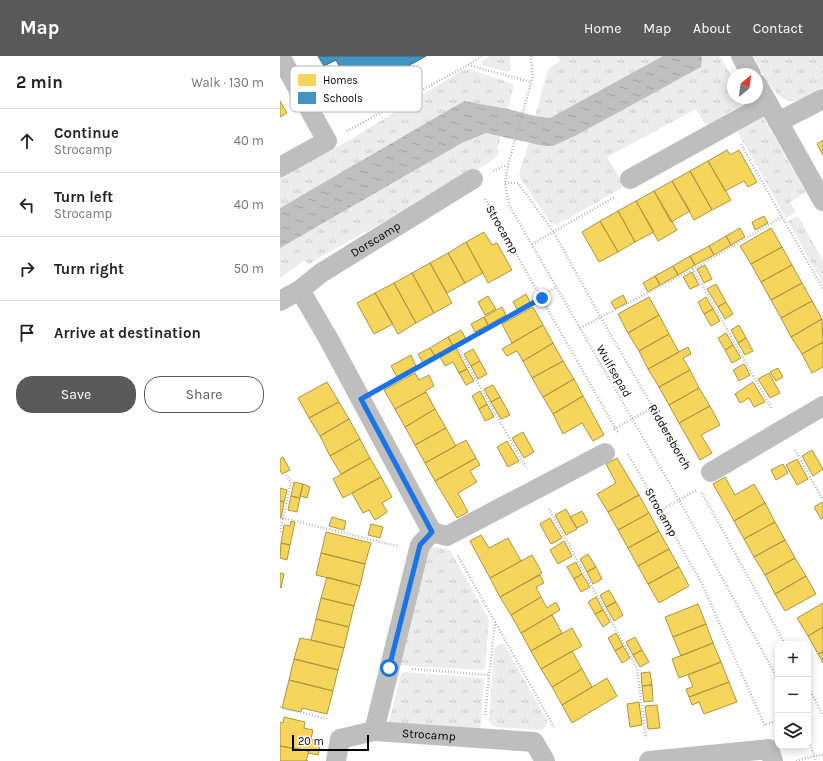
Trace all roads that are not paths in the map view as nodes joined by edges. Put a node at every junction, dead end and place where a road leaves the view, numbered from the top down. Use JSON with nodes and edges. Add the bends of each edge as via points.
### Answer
{"nodes":[{"id":1,"x":280,"y":56,"type":"edge"},
{"id":2,"x":741,"y":56,"type":"edge"},
{"id":3,"x":748,"y":68,"type":"edge"},
{"id":4,"x":290,"y":74,"type":"edge"},
{"id":5,"x":763,"y":95,"type":"edge"},
{"id":6,"x":823,"y":99,"type":"edge"},
{"id":7,"x":768,"y":104,"type":"junction"},
{"id":8,"x":311,"y":112,"type":"edge"},
{"id":9,"x":778,"y":122,"type":"junction"},
{"id":10,"x":280,"y":167,"type":"edge"},
{"id":11,"x":473,"y":179,"type":"road end"},
{"id":12,"x":630,"y":179,"type":"road end"},
{"id":13,"x":823,"y":201,"type":"edge"},
{"id":14,"x":300,"y":290,"type":"junction"},
{"id":15,"x":280,"y":302,"type":"edge"},
{"id":16,"x":823,"y":406,"type":"edge"},
{"id":17,"x":605,"y":453,"type":"dead end"},
{"id":18,"x":711,"y":472,"type":"dead end"},
{"id":19,"x":440,"y":534,"type":"junction"},
{"id":20,"x":374,"y":731,"type":"junction"},
{"id":21,"x":648,"y":753,"type":"edge"},
{"id":22,"x":771,"y":755,"type":"edge"},
{"id":23,"x":336,"y":761,"type":"edge"},
{"id":24,"x":545,"y":761,"type":"edge"}],
"edges":[{"from":1,"to":4,"type":"street"},
{"from":2,"to":3,"type":"street"},
{"from":5,"to":7,"type":"street"},
{"from":6,"to":9,"type":"street"},
{"from":7,"to":9,"type":"street"},
{"from":7,"to":12,"type":"street"},
{"from":8,"to":10,"type":"street","via":[[327,141]]},
{"from":9,"to":13,"type":"street"},
{"from":11,"to":14,"type":"street","name":"Dorscamp","via":[[321,273]]},
{"from":14,"to":15,"type":"street","name":"Dorscamp"},
{"from":14,"to":19,"type":"street"},
{"from":16,"to":18,"type":"street"},
{"from":17,"to":19,"type":"street"},
{"from":19,"to":20,"type":"street","via":[[420,545]]},
{"from":20,"to":23,"type":"street","name":"Strocamp","via":[[340,739]]},
{"from":20,"to":24,"type":"street","name":"Strocamp","via":[[534,742]]},
{"from":21,"to":22,"type":"street"}]}
